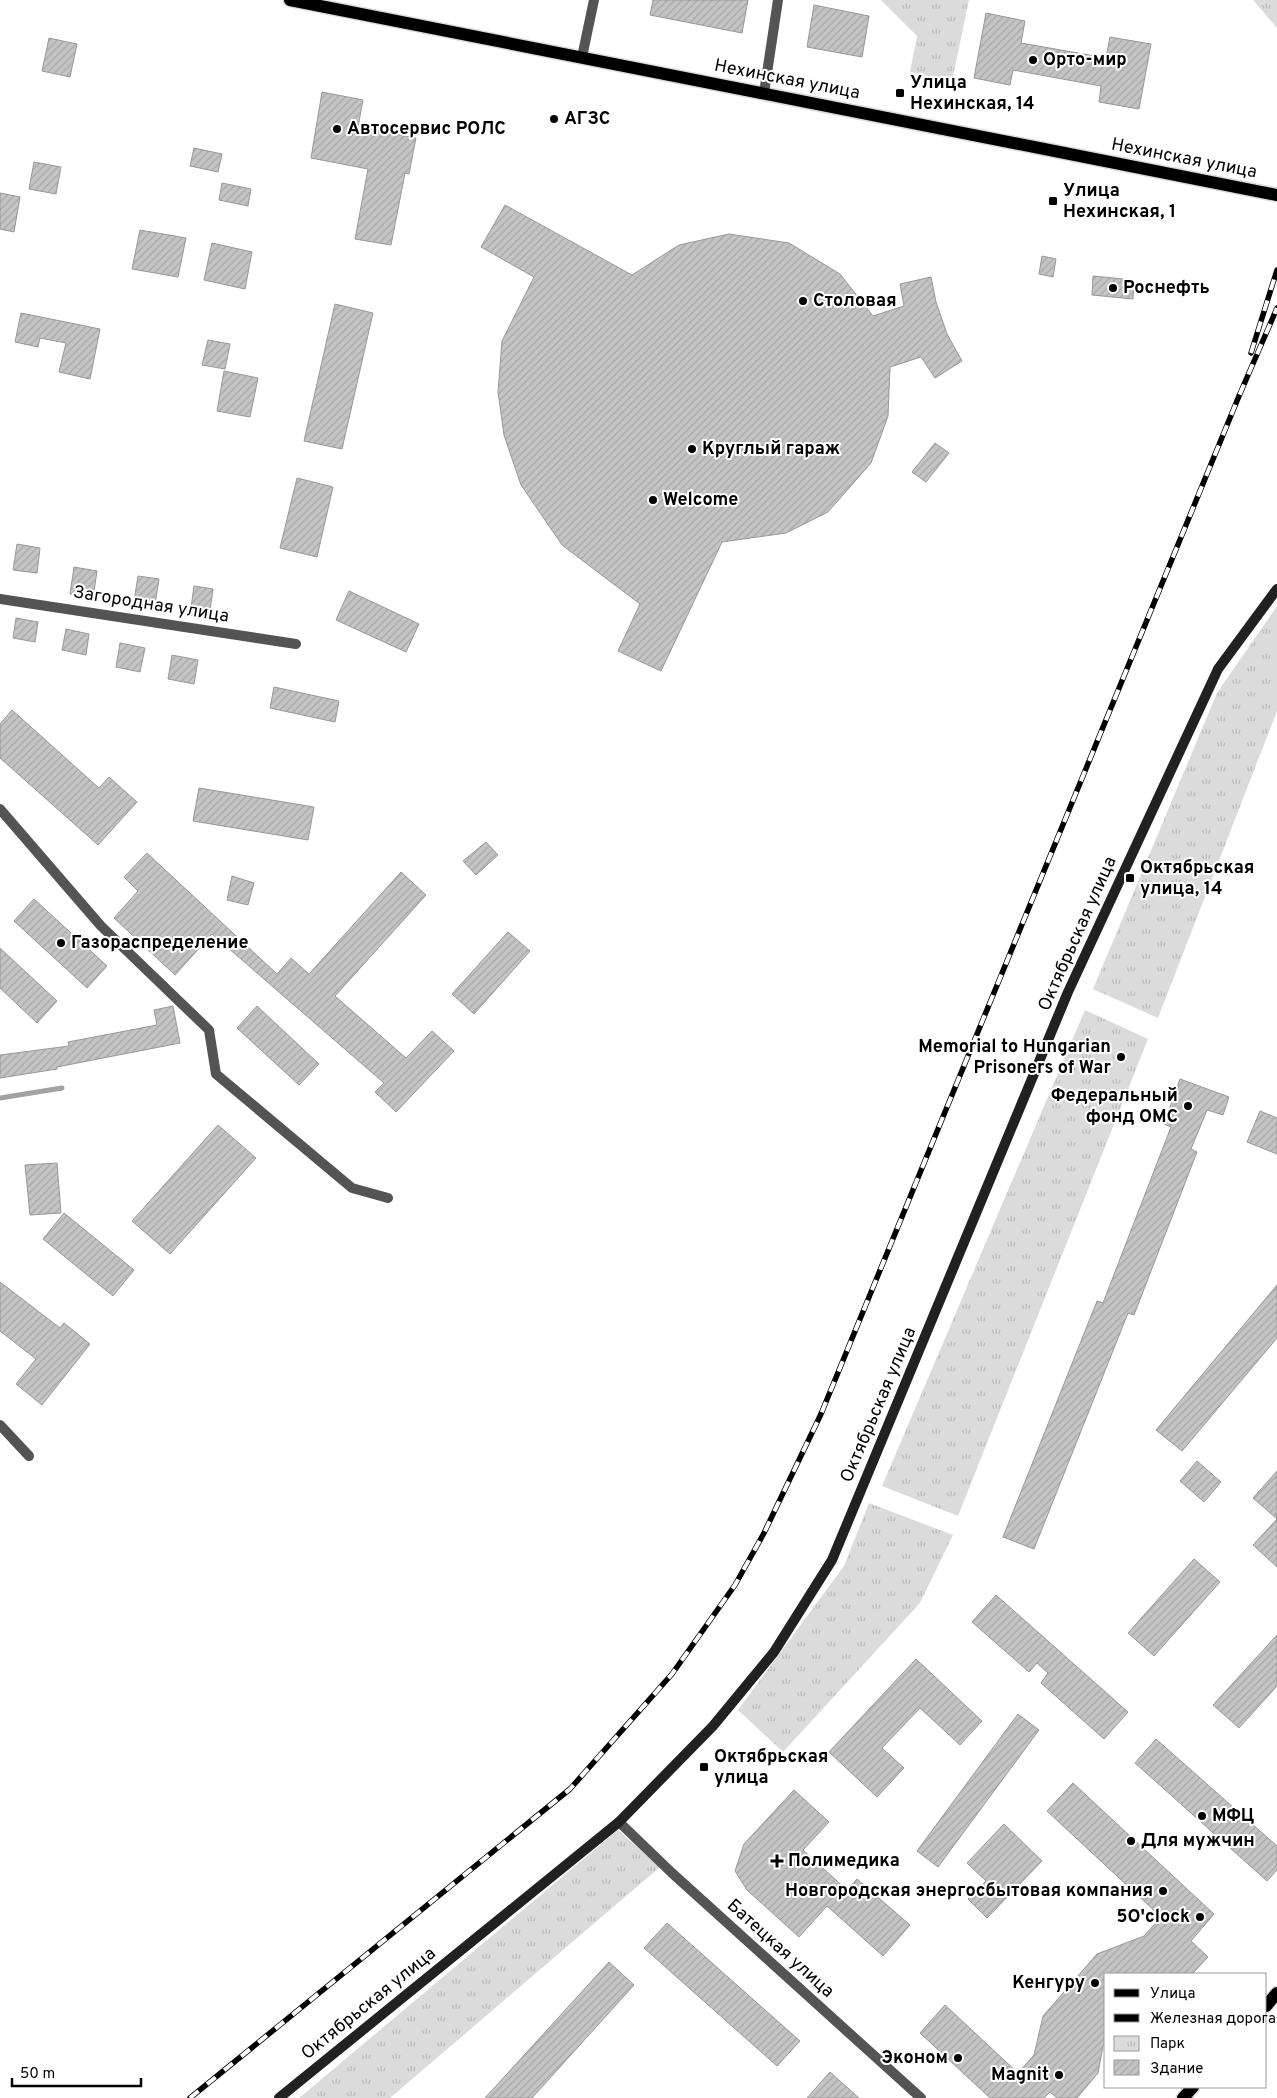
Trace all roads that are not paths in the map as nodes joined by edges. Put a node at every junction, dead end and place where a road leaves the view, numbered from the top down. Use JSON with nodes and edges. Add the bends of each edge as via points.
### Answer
{"nodes":[{"id":1,"x":290,"y":0,"type":"edge"},
{"id":2,"x":594,"y":0,"type":"edge"},
{"id":3,"x":778,"y":0,"type":"edge"},
{"id":4,"x":331,"y":4,"type":"edge"},
{"id":5,"x":582,"y":57,"type":"junction"},
{"id":6,"x":764,"y":93,"type":"junction"},
{"id":7,"x":1277,"y":195,"type":"edge"},
{"id":8,"x":1277,"y":589,"type":"edge"},
{"id":9,"x":0,"y":598,"type":"edge"},
{"id":10,"x":296,"y":644,"type":"dead end"},
{"id":11,"x":0,"y":809,"type":"edge"},
{"id":12,"x":388,"y":1198,"type":"dead end"},
{"id":13,"x":0,"y":1425,"type":"edge"},
{"id":14,"x":29,"y":1456,"type":"dead end"},
{"id":15,"x":619,"y":1822,"type":"junction"},
{"id":16,"x":1277,"y":1993,"type":"edge"},
{"id":17,"x":1267,"y":2005,"type":"edge"},
{"id":18,"x":1192,"y":2088,"type":"edge"},
{"id":19,"x":279,"y":2098,"type":"edge"},
{"id":20,"x":921,"y":2098,"type":"edge"},
{"id":21,"x":1182,"y":2098,"type":"edge"}],
"edges":[{"from":1,"to":4,"type":"main road","name":"Нехинская улица"},
{"from":2,"to":5,"type":"street"},
{"from":3,"to":6,"type":"street"},
{"from":4,"to":5,"type":"main road","name":"Нехинская улица"},
{"from":5,"to":6,"type":"main road","name":"Нехинская улица"},
{"from":6,"to":7,"type":"main road","name":"Нехинская улица"},
{"from":8,"to":15,"type":"main road","name":"Октябрьская улица","via":[[1218,669],[1068,992],[832,1560],[774,1652],[713,1726]]},
{"from":9,"to":10,"type":"street","name":"Загородная улица"},
{"from":11,"to":12,"type":"street","via":[[101,926],[209,1030],[216,1074],[352,1188]]},
{"from":13,"to":14,"type":"street"},
{"from":15,"to":19,"type":"main road","name":"Октябрьская улица"},
{"from":15,"to":20,"type":"street","name":"Батецкая улица"},
{"from":16,"to":17,"type":"main road"},
{"from":18,"to":21,"type":"main road"}]}
